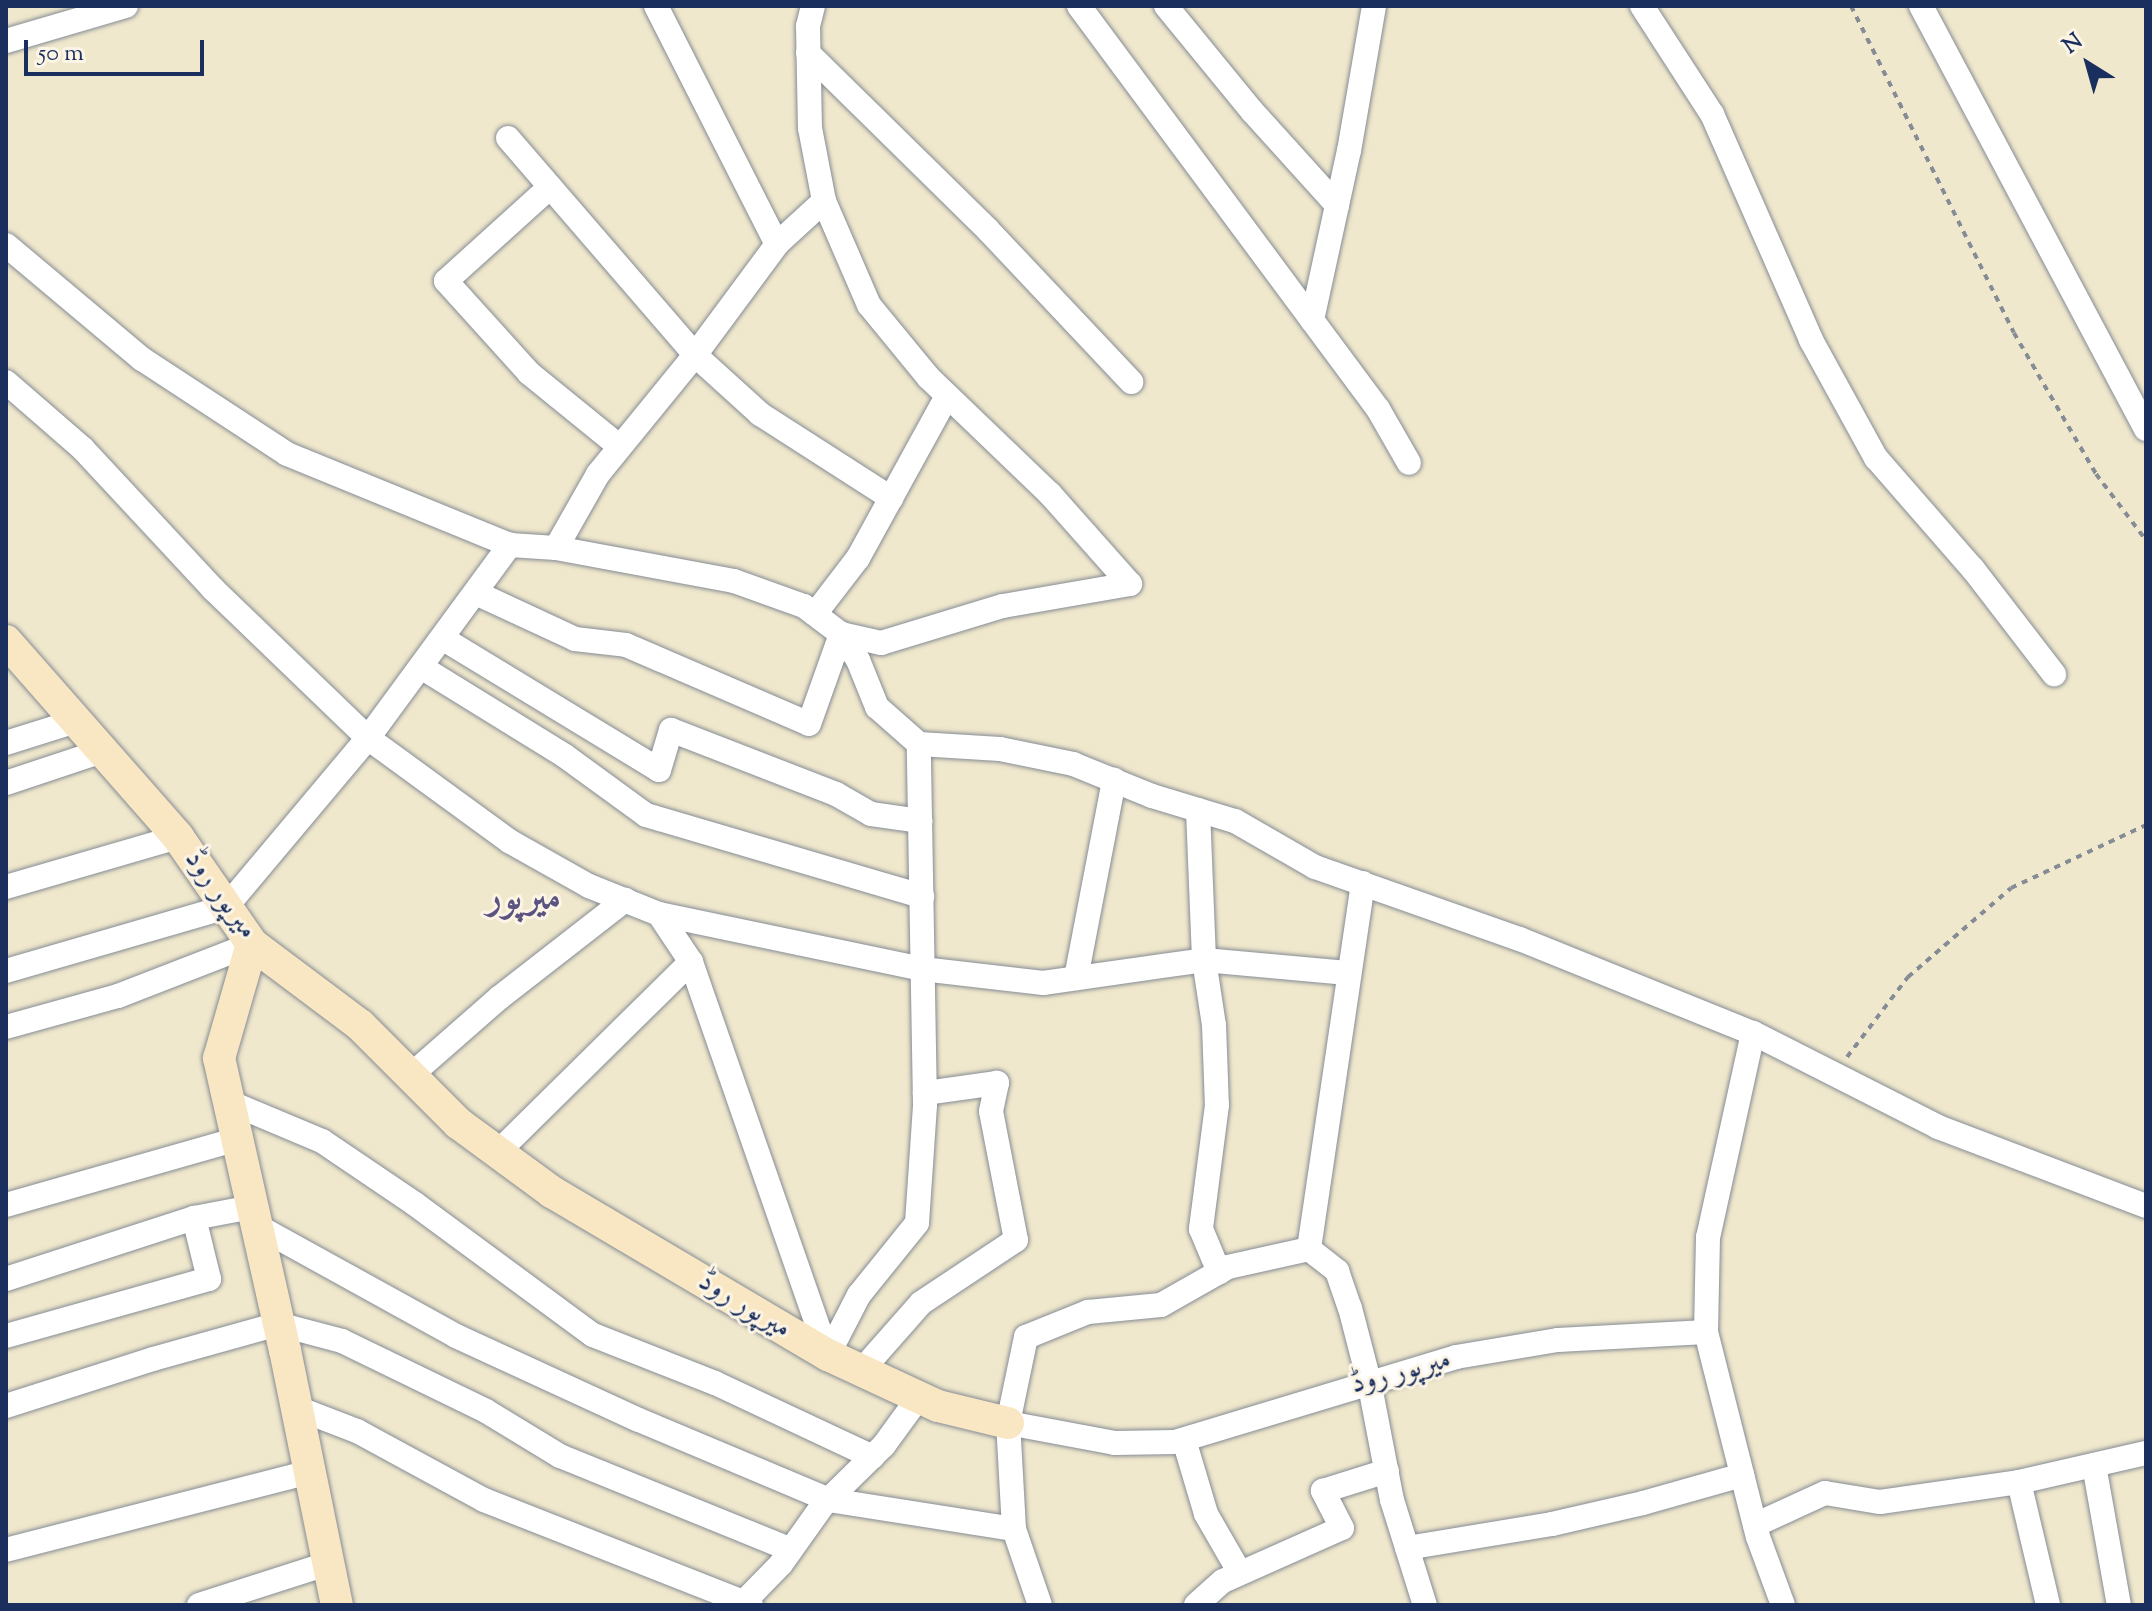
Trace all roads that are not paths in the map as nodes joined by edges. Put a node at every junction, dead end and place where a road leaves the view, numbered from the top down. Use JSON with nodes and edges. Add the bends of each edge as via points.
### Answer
{"nodes":[{"id":1,"x":126,"y":6,"type":"edge"},
{"id":2,"x":656,"y":6,"type":"edge"},
{"id":3,"x":1079,"y":6,"type":"edge"},
{"id":4,"x":1166,"y":6,"type":"edge"},
{"id":5,"x":1374,"y":6,"type":"edge"},
{"id":6,"x":1642,"y":6,"type":"edge"},
{"id":7,"x":1921,"y":6,"type":"edge"},
{"id":8,"x":806,"y":13,"type":"edge"},
{"id":9,"x":6,"y":41,"type":"edge"},
{"id":10,"x":808,"y":53,"type":"junction"},
{"id":11,"x":508,"y":138,"type":"dead end"},
{"id":12,"x":550,"y":187,"type":"junction"},
{"id":13,"x":824,"y":201,"type":"junction"},
{"id":14,"x":1337,"y":205,"type":"junction"},
{"id":15,"x":777,"y":244,"type":"junction"},
{"id":16,"x":6,"y":245,"type":"edge"},
{"id":17,"x":1312,"y":320,"type":"junction"},
{"id":18,"x":695,"y":355,"type":"junction"},
{"id":19,"x":6,"y":382,"type":"edge"},
{"id":20,"x":1131,"y":382,"type":"dead end"},
{"id":21,"x":947,"y":396,"type":"junction"},
{"id":22,"x":2146,"y":429,"type":"edge"},
{"id":23,"x":620,"y":447,"type":"junction"},
{"id":24,"x":1409,"y":463,"type":"dead end"},
{"id":25,"x":891,"y":498,"type":"junction"},
{"id":26,"x":510,"y":545,"type":"junction"},
{"id":27,"x":556,"y":548,"type":"junction"},
{"id":28,"x":476,"y":593,"type":"junction"},
{"id":29,"x":815,"y":614,"type":"junction"},
{"id":30,"x":841,"y":634,"type":"junction"},
{"id":31,"x":442,"y":638,"type":"junction"},
{"id":32,"x":6,"y":641,"type":"edge"},
{"id":33,"x":421,"y":667,"type":"junction"},
{"id":34,"x":2054,"y":674,"type":"dead end"},
{"id":35,"x":76,"y":721,"type":"junction"},
{"id":36,"x":368,"y":738,"type":"junction"},
{"id":37,"x":6,"y":743,"type":"edge"},
{"id":38,"x":919,"y":744,"type":"junction"},
{"id":39,"x":102,"y":751,"type":"junction"},
{"id":40,"x":1114,"y":780,"type":"junction"},
{"id":41,"x":6,"y":783,"type":"edge"},
{"id":42,"x":1198,"y":810,"type":"junction"},
{"id":43,"x":921,"y":821,"type":"junction"},
{"id":44,"x":178,"y":837,"type":"junction"},
{"id":45,"x":1363,"y":883,"type":"junction"},
{"id":46,"x":6,"y":887,"type":"edge"},
{"id":47,"x":922,"y":896,"type":"junction"},
{"id":48,"x":625,"y":900,"type":"junction"},
{"id":49,"x":226,"y":907,"type":"junction"},
{"id":50,"x":659,"y":914,"type":"junction"},
{"id":51,"x":252,"y":944,"type":"junction"},
{"id":52,"x":1204,"y":960,"type":"junction"},
{"id":53,"x":691,"y":962,"type":"junction"},
{"id":54,"x":922,"y":969,"type":"junction"},
{"id":55,"x":6,"y":971,"type":"edge"},
{"id":56,"x":1347,"y":973,"type":"junction"},
{"id":57,"x":1076,"y":978,"type":"junction"},
{"id":58,"x":6,"y":1027,"type":"edge"},
{"id":59,"x":1753,"y":1033,"type":"junction"},
{"id":60,"x":411,"y":1075,"type":"junction"},
{"id":61,"x":925,"y":1093,"type":"junction"},
{"id":62,"x":229,"y":1102,"type":"junction"},
{"id":63,"x":237,"y":1139,"type":"junction"},
{"id":64,"x":498,"y":1152,"type":"junction"},
{"id":65,"x":6,"y":1205,"type":"edge"},
{"id":66,"x":2146,"y":1206,"type":"edge"},
{"id":67,"x":255,"y":1217,"type":"junction"},
{"id":68,"x":194,"y":1218,"type":"junction"},
{"id":69,"x":1309,"y":1249,"type":"junction"},
{"id":70,"x":1219,"y":1272,"type":"junction"},
{"id":71,"x":6,"y":1279,"type":"edge"},
{"id":72,"x":278,"y":1324,"type":"junction"},
{"id":73,"x":1706,"y":1332,"type":"junction"},
{"id":74,"x":6,"y":1336,"type":"edge"},
{"id":75,"x":828,"y":1355,"type":"junction"},
{"id":76,"x":862,"y":1370,"type":"junction"},
{"id":77,"x":1369,"y":1381,"type":"junction"},
{"id":78,"x":919,"y":1397,"type":"junction"},
{"id":79,"x":6,"y":1406,"type":"edge"},
{"id":80,"x":297,"y":1408,"type":"junction"},
{"id":81,"x":1008,"y":1423,"type":"junction"},
{"id":82,"x":1184,"y":1440,"type":"junction"},
{"id":83,"x":2146,"y":1453,"type":"edge"},
{"id":84,"x":873,"y":1457,"type":"junction"},
{"id":85,"x":2094,"y":1465,"type":"junction"},
{"id":86,"x":1387,"y":1471,"type":"junction"},
{"id":87,"x":309,"y":1472,"type":"junction"},
{"id":88,"x":1742,"y":1475,"type":"junction"},
{"id":89,"x":2019,"y":1482,"type":"junction"},
{"id":90,"x":829,"y":1500,"type":"junction"},
{"id":91,"x":1755,"y":1525,"type":"junction"},
{"id":92,"x":1014,"y":1529,"type":"junction"},
{"id":93,"x":1407,"y":1548,"type":"junction"},
{"id":94,"x":6,"y":1550,"type":"edge"},
{"id":95,"x":791,"y":1550,"type":"junction"},
{"id":96,"x":327,"y":1564,"type":"junction"},
{"id":97,"x":1240,"y":1573,"type":"junction"},
{"id":98,"x":745,"y":1604,"type":"edge"},
{"id":99,"x":199,"y":1605,"type":"edge"},
{"id":100,"x":337,"y":1605,"type":"edge"},
{"id":101,"x":1040,"y":1605,"type":"edge"},
{"id":102,"x":1196,"y":1605,"type":"edge"},
{"id":103,"x":1425,"y":1605,"type":"edge"},
{"id":104,"x":1783,"y":1605,"type":"edge"},
{"id":105,"x":2048,"y":1605,"type":"edge"},
{"id":106,"x":2119,"y":1605,"type":"edge"}],
"edges":[{"from":1,"to":9,"type":"street"},
{"from":2,"to":15,"type":"street"},
{"from":3,"to":17,"type":"street"},
{"from":4,"to":14,"type":"street"},
{"from":5,"to":14,"type":"street"},
{"from":6,"to":34,"type":"street","via":[[1712,114],[1811,340],[1876,458],[1973,569]]},
{"from":7,"to":22,"type":"street"},
{"from":8,"to":10,"type":"street"},
{"from":10,"to":13,"type":"street","via":[[810,128]]},
{"from":10,"to":20,"type":"street","via":[[988,230]]},
{"from":11,"to":12,"type":"street"},
{"from":12,"to":18,"type":"street"},
{"from":12,"to":23,"type":"street","via":[[446,281],[529,373]]},
{"from":13,"to":15,"type":"street"},
{"from":13,"to":21,"type":"street","via":[[869,305]]},
{"from":14,"to":17,"type":"street"},
{"from":15,"to":18,"type":"street"},
{"from":16,"to":26,"type":"street","via":[[142,359],[287,454]]},
{"from":17,"to":24,"type":"street","via":[[1378,409]]},
{"from":18,"to":23,"type":"street"},
{"from":18,"to":25,"type":"street","via":[[760,414]]},
{"from":19,"to":36,"type":"street","via":[[83,449],[213,589]]},
{"from":21,"to":25,"type":"street"},
{"from":21,"to":30,"type":"street","via":[[1050,494],[1130,584],[1003,606],[881,643]]},
{"from":23,"to":27,"type":"street","via":[[598,474]]},
{"from":25,"to":29,"type":"street","via":[[858,558]]},
{"from":26,"to":27,"type":"street"},
{"from":26,"to":28,"type":"street"},
{"from":27,"to":29,"type":"street","via":[[734,581]]},
{"from":28,"to":30,"type":"street","via":[[575,639],[626,645],[809,724]]},
{"from":28,"to":31,"type":"street"},
{"from":29,"to":30,"type":"street"},
{"from":30,"to":38,"type":"street","via":[[877,707]]},
{"from":31,"to":33,"type":"street"},
{"from":31,"to":43,"type":"street","via":[[659,770],[671,730],[836,794],[871,814]]},
{"from":32,"to":35,"type":"street","name":"میرپور روڈ"},
{"from":33,"to":36,"type":"street"},
{"from":33,"to":47,"type":"street","via":[[565,756],[646,815]]},
{"from":35,"to":37,"type":"street"},
{"from":35,"to":39,"type":"street","name":"میرپور روڈ"},
{"from":36,"to":48,"type":"street","via":[[509,841]]},
{"from":36,"to":49,"type":"street"},
{"from":38,"to":40,"type":"street","via":[[1000,749],[1073,764]]},
{"from":38,"to":43,"type":"street"},
{"from":39,"to":41,"type":"street"},
{"from":39,"to":44,"type":"street","name":"میرپور روڈ"},
{"from":40,"to":42,"type":"street"},
{"from":40,"to":57,"type":"street"},
{"from":42,"to":45,"type":"street","via":[[1235,821],[1315,867]]},
{"from":42,"to":52,"type":"street"},
{"from":43,"to":47,"type":"street"},
{"from":44,"to":46,"type":"street"},
{"from":44,"to":49,"type":"street","name":"میرپور روڈ"},
{"from":45,"to":56,"type":"street"},
{"from":45,"to":59,"type":"street","via":[[1520,939]]},
{"from":47,"to":54,"type":"street"},
{"from":48,"to":50,"type":"street"},
{"from":48,"to":60,"type":"street"},
{"from":49,"to":51,"type":"street","name":"میرپور روڈ"},
{"from":49,"to":55,"type":"street"},
{"from":50,"to":53,"type":"street"},
{"from":50,"to":54,"type":"street"},
{"from":51,"to":58,"type":"street","via":[[118,996]]},
{"from":51,"to":60,"type":"street","name":"میرپور روڈ","via":[[360,1025]]},
{"from":51,"to":62,"type":"street","via":[[219,1058]]},
{"from":52,"to":56,"type":"street"},
{"from":52,"to":57,"type":"street"},
{"from":52,"to":70,"type":"street","via":[[1214,1025],[1217,1105],[1201,1229]]},
{"from":53,"to":64,"type":"street"},
{"from":53,"to":75,"type":"street"},
{"from":54,"to":57,"type":"street","via":[[1043,983]]},
{"from":54,"to":61,"type":"street"},
{"from":56,"to":69,"type":"street"},
{"from":59,"to":66,"type":"street","via":[[1938,1127]]},
{"from":59,"to":73,"type":"street","via":[[1708,1237]]},
{"from":60,"to":64,"type":"street","name":"میرپور روڈ","via":[[458,1123]]},
{"from":61,"to":75,"type":"street","via":[[917,1223],[859,1295]]},
{"from":61,"to":76,"type":"street","via":[[997,1083],[991,1111],[1016,1240],[921,1303]]},
{"from":62,"to":63,"type":"street"},
{"from":62,"to":84,"type":"street","via":[[322,1141],[593,1335],[715,1383]]},
{"from":63,"to":65,"type":"street"},
{"from":63,"to":67,"type":"street"},
{"from":64,"to":75,"type":"street","name":"میرپور روڈ","via":[[552,1192]]},
{"from":67,"to":68,"type":"street"},
{"from":67,"to":72,"type":"street"},
{"from":67,"to":90,"type":"street","via":[[456,1336]]},
{"from":68,"to":71,"type":"street"},
{"from":68,"to":74,"type":"street","via":[[209,1279]]},
{"from":69,"to":70,"type":"street"},
{"from":69,"to":77,"type":"street","via":[[1337,1271]]},
{"from":70,"to":81,"type":"street","via":[[1161,1305],[1088,1312],[1026,1337]]},
{"from":72,"to":79,"type":"street"},
{"from":72,"to":80,"type":"street"},
{"from":72,"to":95,"type":"street","via":[[342,1341],[486,1411],[560,1456]]},
{"from":73,"to":77,"type":"street","name":"میرپور روڈ","via":[[1558,1340],[1456,1357]]},
{"from":73,"to":88,"type":"street"},
{"from":75,"to":76,"type":"street","name":"میرپور روڈ"},
{"from":76,"to":78,"type":"street","name":"میرپور روڈ"},
{"from":77,"to":82,"type":"street","name":"میرپور روڈ"},
{"from":77,"to":86,"type":"street"},
{"from":78,"to":81,"type":"street","name":"میرپور روڈ"},
{"from":78,"to":84,"type":"street"},
{"from":80,"to":87,"type":"street"},
{"from":80,"to":98,"type":"street","via":[[357,1431],[484,1500]]},
{"from":81,"to":82,"type":"street","name":"میرپور روڈ","via":[[1115,1443]]},
{"from":81,"to":92,"type":"street"},
{"from":82,"to":97,"type":"street","via":[[1206,1514]]},
{"from":83,"to":85,"type":"street"},
{"from":84,"to":90,"type":"street"},
{"from":85,"to":89,"type":"street"},
{"from":85,"to":106,"type":"street"},
{"from":86,"to":93,"type":"street"},
{"from":86,"to":97,"type":"street","via":[[1323,1491],[1342,1528]]},
{"from":87,"to":94,"type":"street"},
{"from":87,"to":96,"type":"street"},
{"from":88,"to":91,"type":"street"},
{"from":88,"to":93,"type":"street","via":[[1552,1524]]},
{"from":89,"to":91,"type":"street","via":[[1880,1502],[1825,1493]]},
{"from":89,"to":105,"type":"street"},
{"from":90,"to":92,"type":"street"},
{"from":90,"to":95,"type":"street"},
{"from":91,"to":104,"type":"street"},
{"from":92,"to":101,"type":"street"},
{"from":93,"to":103,"type":"street"},
{"from":95,"to":98,"type":"street"},
{"from":96,"to":99,"type":"street"},
{"from":96,"to":100,"type":"street"},
{"from":97,"to":102,"type":"street"}]}
